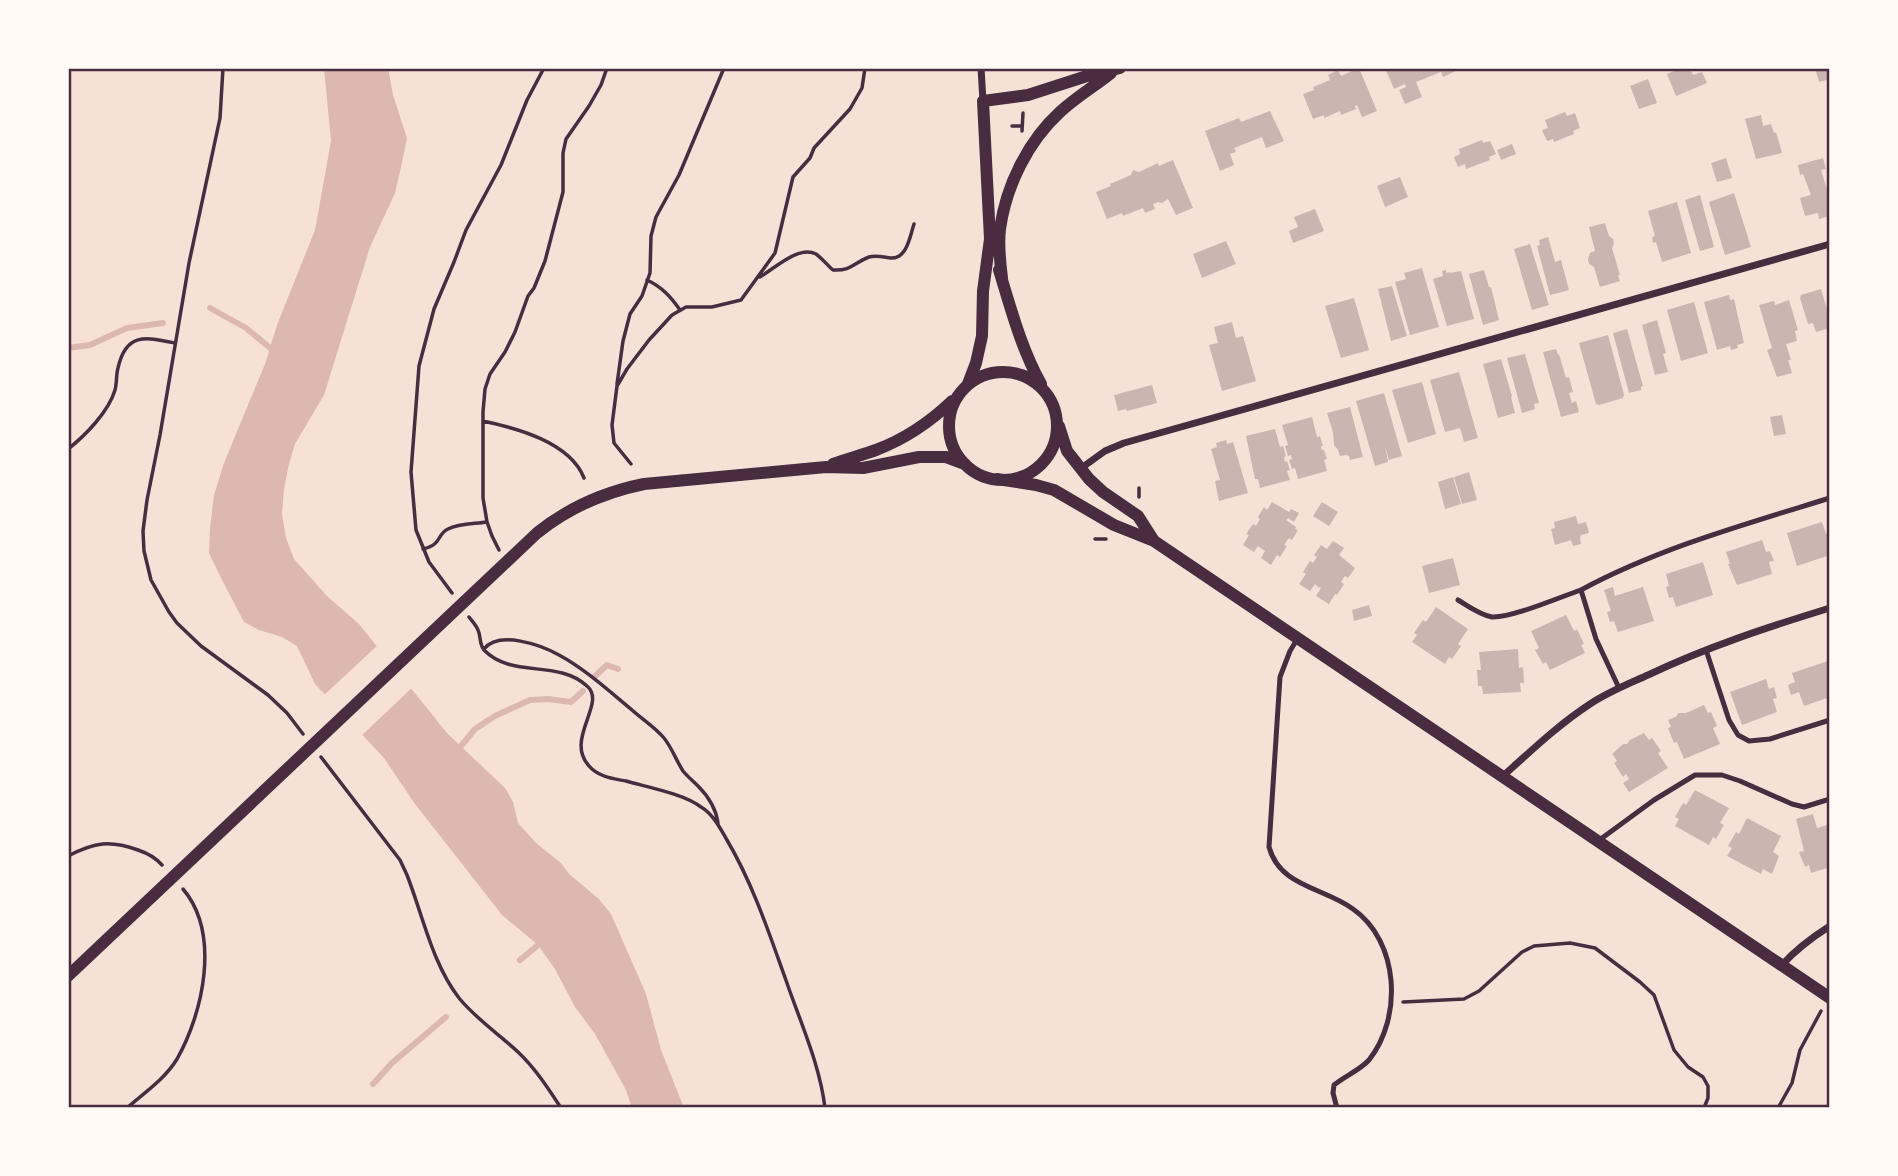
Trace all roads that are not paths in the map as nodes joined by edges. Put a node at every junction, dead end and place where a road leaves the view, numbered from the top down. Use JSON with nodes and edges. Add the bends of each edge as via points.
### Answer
{"nodes":[{"id":1,"x":981,"y":68,"type":"edge"},
{"id":2,"x":1117,"y":69,"type":"edge"},
{"id":3,"x":983,"y":101,"type":"junction"},
{"id":4,"x":990,"y":239,"type":"junction"},
{"id":5,"x":1830,"y":244,"type":"edge"},
{"id":6,"x":1002,"y":278,"type":"junction"},
{"id":7,"x":964,"y":389,"type":"junction"},
{"id":8,"x":1045,"y":390,"type":"junction"},
{"id":9,"x":1057,"y":422,"type":"junction"},
{"id":10,"x":965,"y":464,"type":"junction"},
{"id":11,"x":827,"y":467,"type":"junction"},
{"id":12,"x":1080,"y":469,"type":"junction"},
{"id":13,"x":998,"y":479,"type":"junction"},
{"id":14,"x":1830,"y":498,"type":"edge"},
{"id":15,"x":1154,"y":541,"type":"junction"},
{"id":16,"x":1581,"y":590,"type":"junction"},
{"id":17,"x":1458,"y":600,"type":"dead end"},
{"id":18,"x":1830,"y":608,"type":"edge"},
{"id":19,"x":1298,"y":638,"type":"junction"},
{"id":20,"x":1706,"y":650,"type":"junction"},
{"id":21,"x":1619,"y":688,"type":"junction"},
{"id":22,"x":1830,"y":720,"type":"edge"},
{"id":23,"x":1503,"y":776,"type":"junction"},
{"id":24,"x":1830,"y":799,"type":"edge"},
{"id":25,"x":1598,"y":841,"type":"junction"},
{"id":26,"x":1830,"y":926,"type":"edge"},
{"id":27,"x":1781,"y":966,"type":"junction"},
{"id":28,"x":68,"y":976,"type":"edge"},
{"id":29,"x":1829,"y":998,"type":"edge"},
{"id":30,"x":1337,"y":1108,"type":"edge"}],
"edges":[{"from":1,"to":3,"type":"street"},
{"from":2,"to":3,"type":"street","via":[[1019,97]]},
{"from":2,"to":6,"type":"street","via":[[1059,113],[1029,149],[1003,212],[999,241]]},
{"from":3,"to":4,"type":"street"},
{"from":4,"to":6,"type":"street"},
{"from":4,"to":7,"type":"street","via":[[981,343]]},
{"from":5,"to":12,"type":"street","via":[[1124,443]]},
{"from":6,"to":8,"type":"street","via":[[1018,332]]},
{"from":7,"to":8,"type":"street","via":[[990,373],[1014,372]]},
{"from":7,"to":10,"type":"street","via":[[948,425],[952,446]]},
{"from":7,"to":11,"type":"street","via":[[911,433]]},
{"from":8,"to":9,"type":"street"},
{"from":9,"to":12,"type":"street"},
{"from":9,"to":13,"type":"street","via":[[1054,446],[1041,465],[1021,477]]},
{"from":10,"to":11,"type":"street","via":[[932,456],[863,468]]},
{"from":10,"to":13,"type":"street"},
{"from":11,"to":28,"type":"street","via":[[623,488],[548,524]]},
{"from":12,"to":15,"type":"street","via":[[1138,516]]},
{"from":13,"to":15,"type":"street","via":[[1054,490],[1114,525]]},
{"from":14,"to":16,"type":"lane","via":[[1632,564]]},
{"from":15,"to":19,"type":"street"},
{"from":16,"to":17,"type":"lane","via":[[1491,617]]},
{"from":16,"to":21,"type":"lane","via":[[1596,639]]},
{"from":18,"to":20,"type":"street"},
{"from":19,"to":23,"type":"street"},
{"from":19,"to":30,"type":"lane","via":[[1280,677],[1269,847],[1282,872],[1345,903],[1372,926],[1388,962],[1391,1002],[1387,1023],[1369,1059],[1334,1085]]},
{"from":20,"to":21,"type":"street"},
{"from":20,"to":22,"type":"lane","via":[[1738,735],[1749,741],[1770,739]]},
{"from":21,"to":23,"type":"street","via":[[1568,719]]},
{"from":23,"to":25,"type":"street"},
{"from":24,"to":25,"type":"lane","via":[[1804,807],[1722,775],[1695,775]]},
{"from":25,"to":27,"type":"street"},
{"from":26,"to":27,"type":"street","via":[[1795,949]]},
{"from":27,"to":29,"type":"street"}]}
